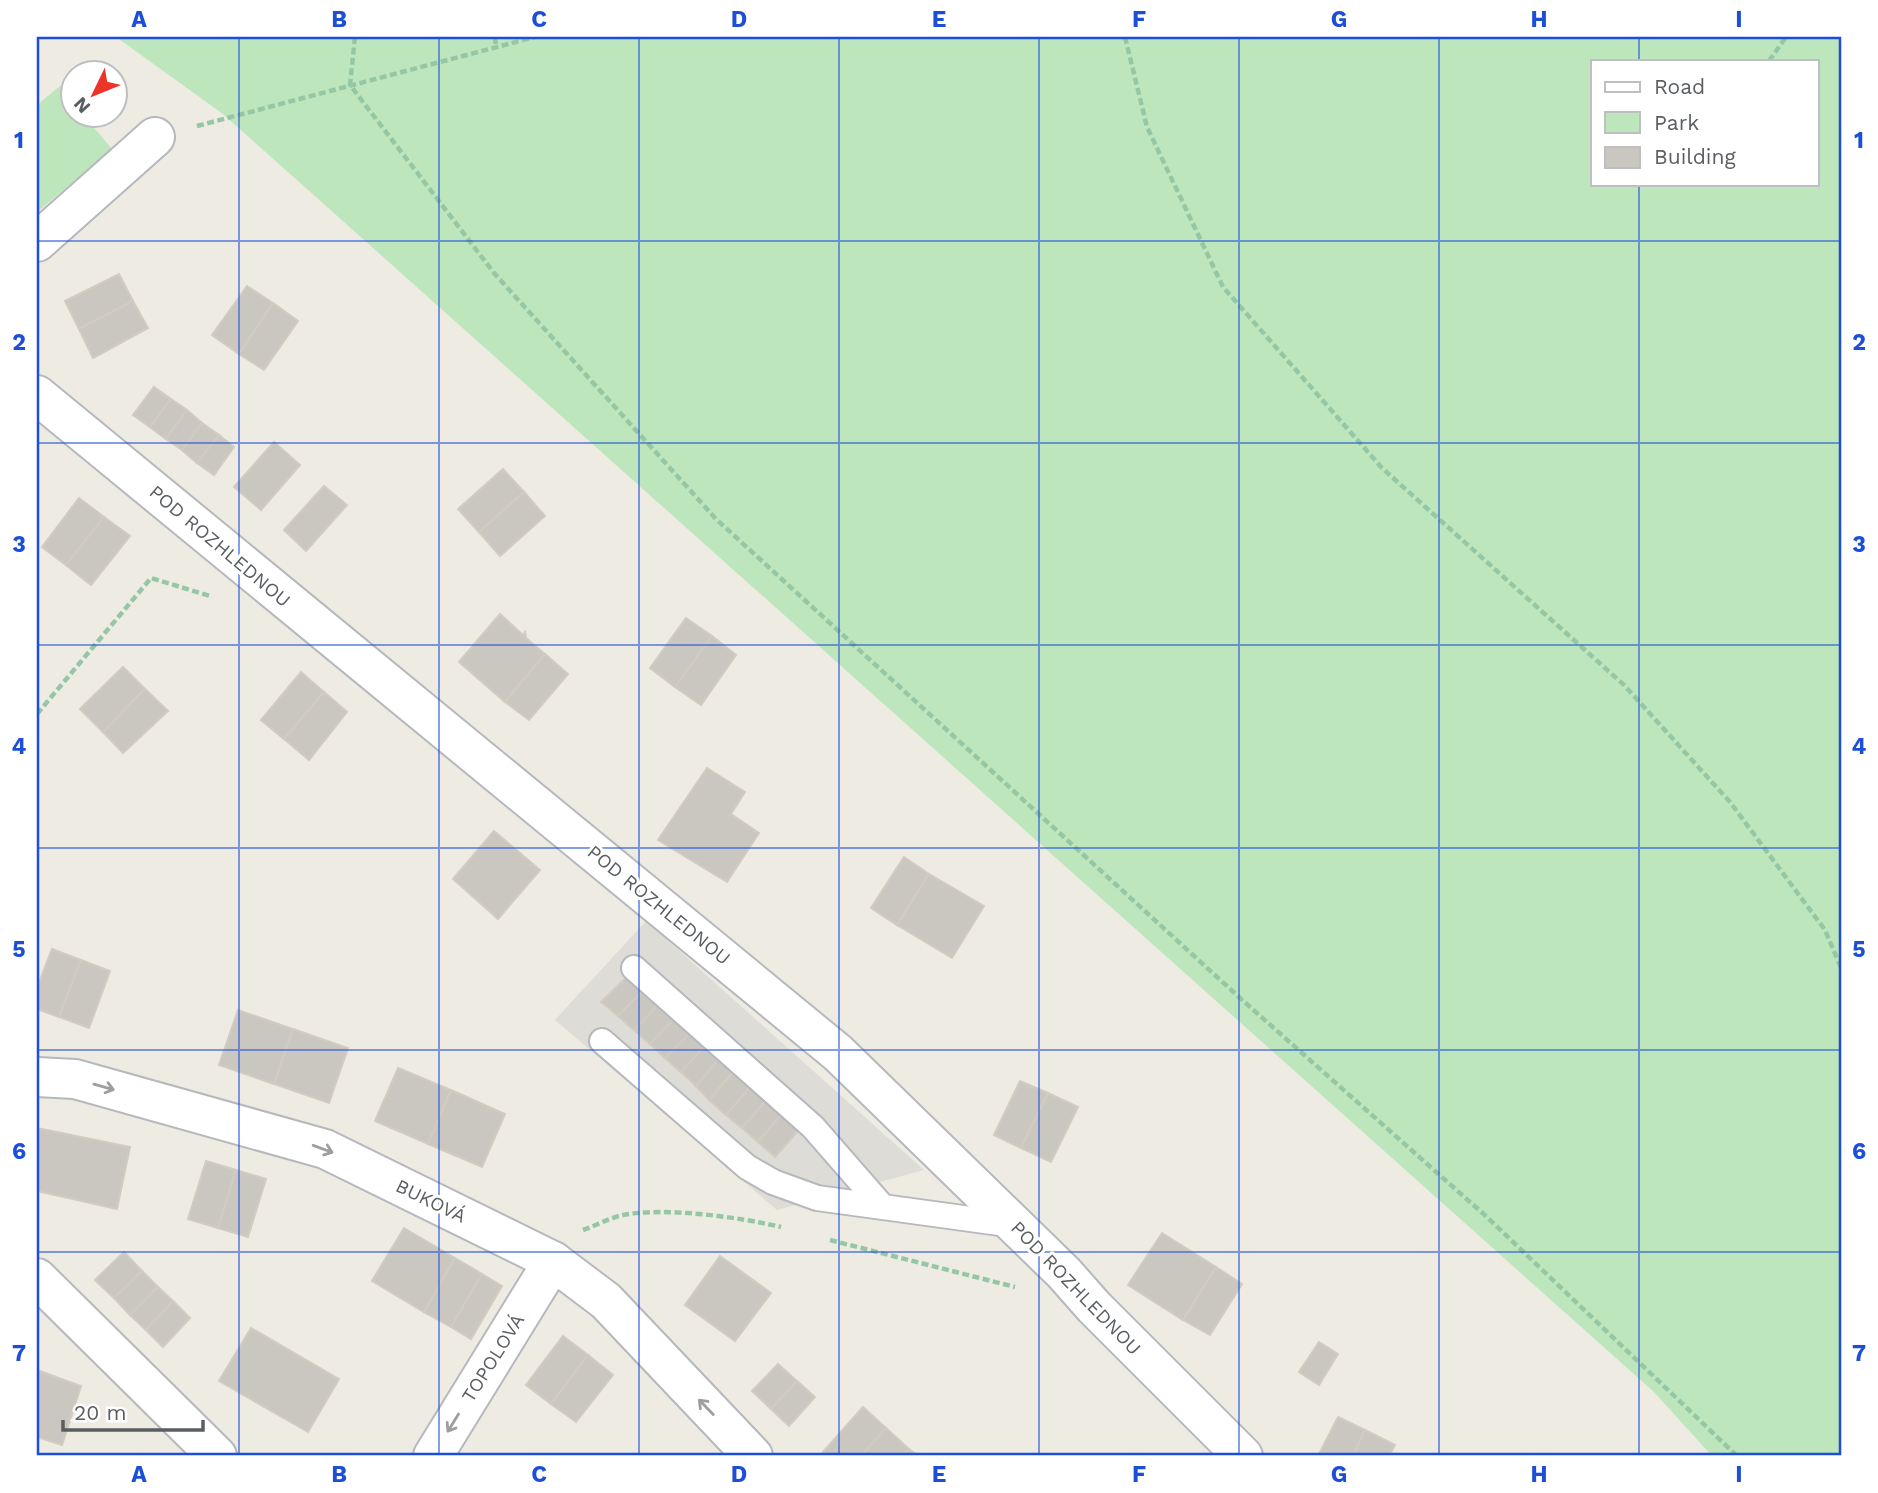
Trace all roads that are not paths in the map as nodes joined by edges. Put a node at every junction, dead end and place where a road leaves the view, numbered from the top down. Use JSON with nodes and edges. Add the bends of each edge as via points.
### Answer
{"nodes":[{"id":1,"x":156,"y":137,"type":"road end"},
{"id":2,"x":37,"y":242,"type":"edge"},
{"id":3,"x":37,"y":395,"type":"edge"},
{"id":4,"x":634,"y":968,"type":"dead end"},
{"id":5,"x":602,"y":1041,"type":"dead end"},
{"id":6,"x":37,"y":1077,"type":"edge"},
{"id":7,"x":881,"y":1205,"type":"junction"},
{"id":8,"x":1015,"y":1225,"type":"junction"},
{"id":9,"x":553,"y":1261,"type":"junction"},
{"id":10,"x":37,"y":1278,"type":"edge"},
{"id":11,"x":217,"y":1456,"type":"edge"},
{"id":12,"x":433,"y":1456,"type":"edge"},
{"id":13,"x":753,"y":1456,"type":"edge"},
{"id":14,"x":1243,"y":1456,"type":"edge"}],
"edges":[{"from":1,"to":2,"type":"street"},
{"from":3,"to":8,"type":"street","name":"POD ROZHLEDNOU","via":[[838,1053]]},
{"from":4,"to":7,"type":"lane","via":[[813,1127]]},
{"from":5,"to":7,"type":"lane","via":[[747,1167],[817,1198]]},
{"from":6,"to":9,"type":"street","name":"BUKOVÁ","one_way":true,"via":[[75,1079],[325,1149]]},
{"from":7,"to":8,"type":"lane"},
{"from":8,"to":14,"type":"street","name":"POD ROZHLEDNOU"},
{"from":9,"to":12,"type":"street","name":"TOPOLOVÁ","one_way":true},
{"from":13,"to":9,"type":"street","name":"BUKOVÁ","one_way":true,"via":[[606,1301]]},
{"from":10,"to":11,"type":"street"}]}
